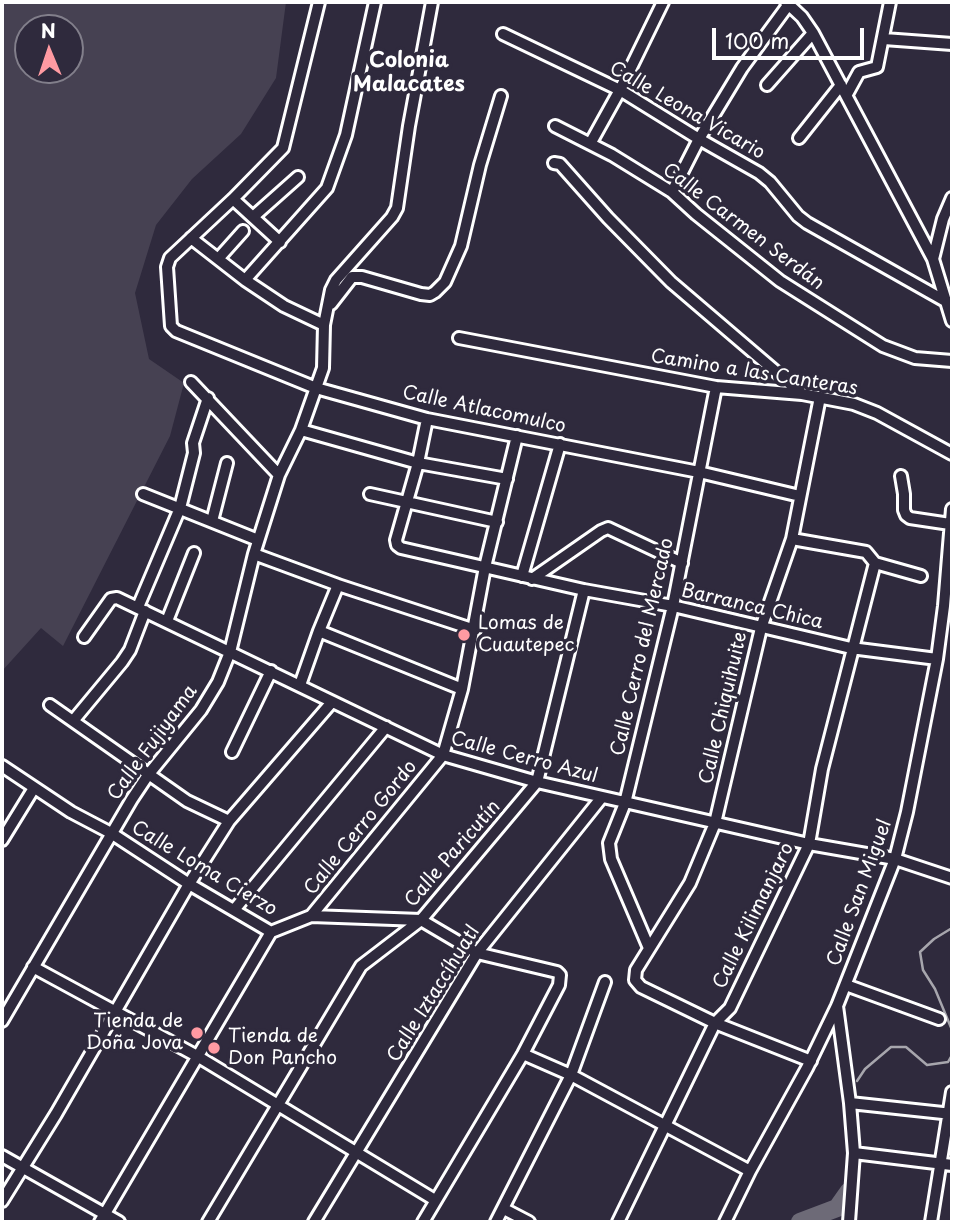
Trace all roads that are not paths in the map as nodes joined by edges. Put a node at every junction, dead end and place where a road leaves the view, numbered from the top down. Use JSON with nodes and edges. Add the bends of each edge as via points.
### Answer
{"nodes":[{"id":1,"x":318,"y":2,"type":"edge"},
{"id":2,"x":375,"y":2,"type":"edge"},
{"id":3,"x":432,"y":2,"type":"edge"},
{"id":4,"x":663,"y":2,"type":"edge"},
{"id":5,"x":890,"y":2,"type":"edge"},
{"id":6,"x":787,"y":3,"type":"edge"},
{"id":7,"x":813,"y":33,"type":"junction"},
{"id":8,"x":503,"y":34,"type":"dead end"},
{"id":9,"x":884,"y":39,"type":"junction"},
{"id":10,"x":952,"y":44,"type":"edge"},
{"id":11,"x":767,"y":85,"type":"dead end"},
{"id":12,"x":620,"y":90,"type":"junction"},
{"id":13,"x":844,"y":90,"type":"junction"},
{"id":14,"x":501,"y":96,"type":"dead end"},
{"id":15,"x":555,"y":126,"type":"dead end"},
{"id":16,"x":799,"y":138,"type":"dead end"},
{"id":17,"x":699,"y":139,"type":"junction"},
{"id":18,"x":590,"y":144,"type":"junction"},
{"id":19,"x":554,"y":163,"type":"dead end"},
{"id":20,"x":298,"y":177,"type":"dead end"},
{"id":21,"x":672,"y":192,"type":"junction"},
{"id":22,"x":952,"y":198,"type":"edge"},
{"id":23,"x":233,"y":200,"type":"junction"},
{"id":24,"x":253,"y":218,"type":"junction"},
{"id":25,"x":243,"y":231,"type":"dead end"},
{"id":26,"x":191,"y":238,"type":"junction"},
{"id":27,"x":280,"y":242,"type":"junction"},
{"id":28,"x":218,"y":259,"type":"junction"},
{"id":29,"x":933,"y":259,"type":"junction"},
{"id":30,"x":244,"y":280,"type":"junction"},
{"id":31,"x":947,"y":302,"type":"junction"},
{"id":32,"x":328,"y":310,"type":"junction"},
{"id":33,"x":952,"y":320,"type":"edge"},
{"id":34,"x":324,"y":325,"type":"junction"},
{"id":35,"x":458,"y":338,"type":"dead end"},
{"id":36,"x":952,"y":361,"type":"edge"},
{"id":37,"x":191,"y":382,"type":"dead end"},
{"id":38,"x":716,"y":387,"type":"junction"},
{"id":39,"x":316,"y":388,"type":"junction"},
{"id":40,"x":802,"y":394,"type":"junction"},
{"id":41,"x":820,"y":397,"type":"junction"},
{"id":42,"x":208,"y":398,"type":"junction"},
{"id":43,"x":426,"y":419,"type":"junction"},
{"id":44,"x":301,"y":430,"type":"junction"},
{"id":45,"x":517,"y":436,"type":"junction"},
{"id":46,"x":560,"y":444,"type":"junction"},
{"id":47,"x":952,"y":454,"type":"edge"},
{"id":48,"x":227,"y":463,"type":"dead end"},
{"id":49,"x":418,"y":464,"type":"junction"},
{"id":50,"x":699,"y":472,"type":"junction"},
{"id":51,"x":279,"y":475,"type":"junction"},
{"id":52,"x":901,"y":476,"type":"dead end"},
{"id":53,"x":508,"y":479,"type":"junction"},
{"id":54,"x":143,"y":494,"type":"dead end"},
{"id":55,"x":370,"y":494,"type":"dead end"},
{"id":56,"x":800,"y":496,"type":"junction"},
{"id":57,"x":407,"y":503,"type":"junction"},
{"id":58,"x":180,"y":508,"type":"junction"},
{"id":59,"x":952,"y":509,"type":"edge"},
{"id":60,"x":212,"y":521,"type":"junction"},
{"id":61,"x":497,"y":522,"type":"junction"},
{"id":62,"x":950,"y":524,"type":"junction"},
{"id":63,"x":951,"y":537,"type":"edge"},
{"id":64,"x":792,"y":538,"type":"junction"},
{"id":65,"x":258,"y":540,"type":"junction"},
{"id":66,"x":194,"y":553,"type":"dead end"},
{"id":67,"x":254,"y":554,"type":"junction"},
{"id":68,"x":682,"y":563,"type":"junction"},
{"id":69,"x":874,"y":563,"type":"junction"},
{"id":70,"x":485,"y":566,"type":"junction"},
{"id":71,"x":921,"y":576,"type":"dead end"},
{"id":72,"x":527,"y":577,"type":"junction"},
{"id":73,"x":338,"y":585,"type":"junction"},
{"id":74,"x":583,"y":590,"type":"junction"},
{"id":75,"x":673,"y":606,"type":"junction"},
{"id":76,"x":142,"y":609,"type":"junction"},
{"id":77,"x":167,"y":621,"type":"junction"},
{"id":78,"x":761,"y":628,"type":"junction"},
{"id":79,"x":475,"y":629,"type":"junction"},
{"id":80,"x":318,"y":631,"type":"junction"},
{"id":81,"x":84,"y":637,"type":"dead end"},
{"id":82,"x":851,"y":648,"type":"junction"},
{"id":83,"x":230,"y":652,"type":"junction"},
{"id":84,"x":937,"y":659,"type":"junction"},
{"id":85,"x":271,"y":671,"type":"junction"},
{"id":86,"x":300,"y":685,"type":"junction"},
{"id":87,"x":462,"y":689,"type":"junction"},
{"id":88,"x":332,"y":702,"type":"junction"},
{"id":89,"x":50,"y":705,"type":"dead end"},
{"id":90,"x":72,"y":721,"type":"junction"},
{"id":91,"x":386,"y":727,"type":"junction"},
{"id":92,"x":232,"y":752,"type":"dead end"},
{"id":93,"x":443,"y":755,"type":"junction"},
{"id":94,"x":2,"y":766,"type":"edge"},
{"id":95,"x":148,"y":775,"type":"junction"},
{"id":96,"x":537,"y":782,"type":"junction"},
{"id":97,"x":34,"y":788,"type":"junction"},
{"id":98,"x":602,"y":797,"type":"junction"},
{"id":99,"x":625,"y":803,"type":"junction"},
{"id":100,"x":229,"y":821,"type":"junction"},
{"id":101,"x":715,"y":823,"type":"junction"},
{"id":102,"x":111,"y":833,"type":"junction"},
{"id":103,"x":2,"y":840,"type":"edge"},
{"id":104,"x":809,"y":844,"type":"junction"},
{"id":105,"x":895,"y":859,"type":"junction"},
{"id":106,"x":952,"y":878,"type":"edge"},
{"id":107,"x":189,"y":884,"type":"junction"},
{"id":108,"x":234,"y":910,"type":"junction"},
{"id":109,"x":311,"y":916,"type":"junction"},
{"id":110,"x":421,"y":920,"type":"junction"},
{"id":111,"x":271,"y":932,"type":"junction"},
{"id":112,"x":649,"y":948,"type":"junction"},
{"id":113,"x":477,"y":953,"type":"junction"},
{"id":114,"x":33,"y":967,"type":"junction"},
{"id":115,"x":605,"y":982,"type":"dead end"},
{"id":116,"x":846,"y":985,"type":"junction"},
{"id":117,"x":836,"y":1006,"type":"junction"},
{"id":118,"x":115,"y":1011,"type":"junction"},
{"id":119,"x":939,"y":1019,"type":"dead end"},
{"id":120,"x":2,"y":1021,"type":"edge"},
{"id":121,"x":715,"y":1023,"type":"junction"},
{"id":122,"x":523,"y":1054,"type":"junction"},
{"id":123,"x":197,"y":1056,"type":"junction"},
{"id":124,"x":811,"y":1061,"type":"junction"},
{"id":125,"x":571,"y":1075,"type":"junction"},
{"id":126,"x":952,"y":1092,"type":"edge"},
{"id":127,"x":850,"y":1103,"type":"junction"},
{"id":128,"x":276,"y":1105,"type":"junction"},
{"id":129,"x":951,"y":1114,"type":"edge"},
{"id":130,"x":666,"y":1126,"type":"junction"},
{"id":131,"x":358,"y":1152,"type":"junction"},
{"id":132,"x":854,"y":1153,"type":"junction"},
{"id":133,"x":2,"y":1156,"type":"edge"},
{"id":134,"x":947,"y":1164,"type":"edge"},
{"id":135,"x":23,"y":1168,"type":"junction"},
{"id":136,"x":750,"y":1171,"type":"junction"},
{"id":137,"x":435,"y":1200,"type":"junction"},
{"id":138,"x":2,"y":1201,"type":"edge"},
{"id":139,"x":504,"y":1209,"type":"junction"},
{"id":140,"x":102,"y":1218,"type":"edge"},
{"id":141,"x":119,"y":1222,"type":"edge"},
{"id":142,"x":208,"y":1222,"type":"edge"},
{"id":143,"x":314,"y":1222,"type":"edge"},
{"id":144,"x":423,"y":1222,"type":"edge"},
{"id":145,"x":496,"y":1222,"type":"edge"},
{"id":146,"x":529,"y":1222,"type":"edge"},
{"id":147,"x":618,"y":1222,"type":"edge"},
{"id":148,"x":725,"y":1222,"type":"edge"},
{"id":149,"x":849,"y":1222,"type":"edge"},
{"id":150,"x":931,"y":1222,"type":"edge"}],
"edges":[{"from":1,"to":23,"type":"street","via":[[283,148]]},
{"from":2,"to":27,"type":"street","via":[[334,172],[327,188]]},
{"from":3,"to":32,"type":"street","name":"Calle Fujiyama","via":[[397,208],[336,280]]},
{"from":4,"to":12,"type":"street"},
{"from":5,"to":9,"type":"street"},
{"from":6,"to":7,"type":"street"},
{"from":6,"to":17,"type":"street"},
{"from":7,"to":11,"type":"street"},
{"from":7,"to":13,"type":"street"},
{"from":8,"to":12,"type":"street","name":"Calle Leona Vicario"},
{"from":9,"to":10,"type":"street"},
{"from":9,"to":13,"type":"street","via":[[877,67],[859,72]]},
{"from":12,"to":17,"type":"street","name":"Calle Leona Vicario"},
{"from":12,"to":18,"type":"street"},
{"from":13,"to":16,"type":"street"},
{"from":13,"to":29,"type":"street"},
{"from":14,"to":32,"type":"street","via":[[461,246],[445,282],[430,295],[421,295],[356,276],[346,282]]},
{"from":15,"to":18,"type":"street","name":"Calle Carmen Serdán"},
{"from":17,"to":21,"type":"street"},
{"from":17,"to":31,"type":"street","name":"Calle Leona Vicario","via":[[759,173],[807,223]]},
{"from":18,"to":21,"type":"street","name":"Calle Carmen Serdán"},
{"from":19,"to":40,"type":"street","via":[[560,164],[671,282]]},
{"from":20,"to":24,"type":"street"},
{"from":21,"to":36,"type":"street","name":"Calle Carmen Serdán","via":[[780,281],[883,346],[915,358]]},
{"from":22,"to":29,"type":"street"},
{"from":23,"to":24,"type":"street"},
{"from":23,"to":26,"type":"street"},
{"from":24,"to":27,"type":"street"},
{"from":25,"to":28,"type":"street"},
{"from":26,"to":28,"type":"street"},
{"from":26,"to":39,"type":"street","name":"Calle Atlacomulco","via":[[167,267],[171,326]]},
{"from":27,"to":30,"type":"street"},
{"from":28,"to":30,"type":"street"},
{"from":29,"to":31,"type":"street"},
{"from":30,"to":34,"type":"street"},
{"from":31,"to":33,"type":"street"},
{"from":32,"to":34,"type":"street","name":"Calle Fujiyama"},
{"from":34,"to":39,"type":"street","name":"Calle Fujiyama","via":[[325,352]]},
{"from":35,"to":38,"type":"street","name":"Camino a las Canteras"},
{"from":37,"to":42,"type":"street"},
{"from":38,"to":40,"type":"street","name":"Camino a las Canteras"},
{"from":38,"to":50,"type":"street","name":"Calle Cerro del Mercado"},
{"from":39,"to":43,"type":"street","name":"Calle Atlacomulco"},
{"from":39,"to":44,"type":"street","name":"Calle Fujiyama"},
{"from":40,"to":41,"type":"street","name":"Camino a las Canteras"},
{"from":41,"to":47,"type":"street","name":"Camino a las Canteras","via":[[877,413]]},
{"from":41,"to":56,"type":"street","name":"Calle Chiquihuite"},
{"from":42,"to":51,"type":"street"},
{"from":42,"to":58,"type":"street"},
{"from":43,"to":45,"type":"street","name":"Calle Atlacomulco"},
{"from":43,"to":49,"type":"street"},
{"from":44,"to":49,"type":"street"},
{"from":44,"to":51,"type":"street","name":"Calle Fujiyama"},
{"from":45,"to":46,"type":"street","name":"Calle Atlacomulco"},
{"from":45,"to":53,"type":"street","name":"Calle Cerro Gordo"},
{"from":46,"to":50,"type":"street","name":"Calle Atlacomulco"},
{"from":46,"to":72,"type":"street"},
{"from":48,"to":60,"type":"street"},
{"from":49,"to":53,"type":"street"},
{"from":49,"to":57,"type":"street"},
{"from":50,"to":56,"type":"street","name":"Calle Atlacomulco"},
{"from":50,"to":68,"type":"street","name":"Calle Cerro del Mercado"},
{"from":51,"to":65,"type":"street","name":"Calle Fujiyama"},
{"from":52,"to":62,"type":"street","via":[[906,515]]},
{"from":53,"to":61,"type":"street","name":"Calle Cerro Gordo"},
{"from":54,"to":58,"type":"street"},
{"from":55,"to":57,"type":"street"},
{"from":56,"to":64,"type":"street","name":"Calle Chiquihuite"},
{"from":57,"to":61,"type":"street"},
{"from":57,"to":70,"type":"street","name":"Barranca Chica","via":[[397,545]]},
{"from":58,"to":60,"type":"street"},
{"from":58,"to":76,"type":"street"},
{"from":59,"to":62,"type":"street","name":"Calle San Miguel"},
{"from":60,"to":65,"type":"street"},
{"from":61,"to":70,"type":"street","name":"Calle Cerro Gordo"},
{"from":62,"to":63,"type":"street","name":"Calle San Miguel"},
{"from":63,"to":84,"type":"street","name":"Calle San Miguel"},
{"from":64,"to":69,"type":"street","via":[[866,552]]},
{"from":64,"to":78,"type":"street","name":"Calle Chiquihuite"},
{"from":65,"to":67,"type":"street","name":"Calle Fujiyama"},
{"from":66,"to":77,"type":"street"},
{"from":67,"to":73,"type":"street"},
{"from":67,"to":83,"type":"street","name":"Calle Fujiyama"},
{"from":68,"to":72,"type":"street","via":[[608,528]]},
{"from":68,"to":75,"type":"street","name":"Calle Cerro del Mercado"},
{"from":69,"to":71,"type":"street"},
{"from":69,"to":82,"type":"street","name":"Calle Kilimanjaro"},
{"from":70,"to":72,"type":"street","name":"Barranca Chica"},
{"from":70,"to":79,"type":"street","name":"Calle Cerro Gordo"},
{"from":72,"to":74,"type":"street","name":"Barranca Chica"},
{"from":73,"to":79,"type":"street"},
{"from":73,"to":80,"type":"street"},
{"from":74,"to":75,"type":"street","name":"Barranca Chica"},
{"from":74,"to":96,"type":"street"},
{"from":75,"to":78,"type":"street","name":"Barranca Chica"},
{"from":75,"to":99,"type":"street","name":"Calle Cerro del Mercado"},
{"from":76,"to":77,"type":"street","name":"Calle Cerro Azul"},
{"from":76,"to":81,"type":"street","name":"Calle Cerro Azul","via":[[114,597]]},
{"from":76,"to":90,"type":"street","via":[[130,650]]},
{"from":77,"to":83,"type":"street","name":"Calle Cerro Azul"},
{"from":78,"to":82,"type":"street","name":"Barranca Chica"},
{"from":78,"to":101,"type":"street","name":"Calle Chiquihuite"},
{"from":79,"to":87,"type":"street","name":"Calle Cerro Gordo"},
{"from":80,"to":86,"type":"street"},
{"from":80,"to":87,"type":"street"},
{"from":82,"to":84,"type":"street","name":"Barranca Chica"},
{"from":82,"to":104,"type":"street","name":"Calle Kilimanjaro"},
{"from":83,"to":85,"type":"street","name":"Calle Cerro Azul"},
{"from":83,"to":95,"type":"street","name":"Calle Fujiyama","via":[[201,709]]},
{"from":84,"to":105,"type":"street","name":"Calle San Miguel"},
{"from":85,"to":86,"type":"street","name":"Calle Cerro Azul"},
{"from":85,"to":92,"type":"street"},
{"from":86,"to":88,"type":"street","name":"Calle Cerro Azul"},
{"from":87,"to":93,"type":"street","name":"Calle Cerro Gordo"},
{"from":88,"to":91,"type":"street","name":"Calle Cerro Azul"},
{"from":88,"to":100,"type":"street"},
{"from":89,"to":90,"type":"street"},
{"from":90,"to":95,"type":"street"},
{"from":91,"to":93,"type":"street","name":"Calle Cerro Azul"},
{"from":91,"to":108,"type":"street"},
{"from":93,"to":96,"type":"street","name":"Calle Cerro Azul"},
{"from":93,"to":109,"type":"street","name":"Calle Cerro Gordo"},
{"from":94,"to":97,"type":"street","name":"Calle Loma Cierzo"},
{"from":95,"to":100,"type":"street"},
{"from":95,"to":102,"type":"street","name":"Calle Fujiyama"},
{"from":96,"to":98,"type":"street","name":"Calle Cerro Azul"},
{"from":96,"to":110,"type":"street","name":"Calle Paricutín"},
{"from":97,"to":102,"type":"street","name":"Calle Loma Cierzo"},
{"from":97,"to":103,"type":"street"},
{"from":98,"to":99,"type":"street","name":"Calle Cerro Azul"},
{"from":98,"to":113,"type":"street","name":"Calle Iztaccíhuatl"},
{"from":99,"to":101,"type":"street","name":"Calle Cerro Azul"},
{"from":99,"to":112,"type":"street","name":"Calle Cerro del Mercado","via":[[609,843],[611,859]]},
{"from":100,"to":107,"type":"street"},
{"from":101,"to":104,"type":"street","name":"Calle Cerro Azul"},
{"from":101,"to":112,"type":"street","name":"Calle Chiquihuite","via":[[690,883]]},
{"from":102,"to":107,"type":"street","name":"Calle Loma Cierzo"},
{"from":102,"to":114,"type":"street","name":"Calle Fujiyama"},
{"from":104,"to":105,"type":"street","name":"Calle Cerro Azul"},
{"from":104,"to":121,"type":"street","name":"Calle Kilimanjaro","via":[[730,1008]]},
{"from":105,"to":106,"type":"street","name":"Calle Cerro Azul"},
{"from":105,"to":116,"type":"street","name":"Calle San Miguel"},
{"from":107,"to":108,"type":"street","name":"Calle Loma Cierzo"},
{"from":107,"to":118,"type":"street"},
{"from":108,"to":111,"type":"street","name":"Calle Loma Cierzo"},
{"from":109,"to":110,"type":"street","name":"Calle Loma Cierzo"},
{"from":109,"to":111,"type":"street","name":"Calle Loma Cierzo"},
{"from":110,"to":113,"type":"street","name":"Calle Loma Cierzo"},
{"from":110,"to":128,"type":"street","name":"Calle Paricutín","via":[[360,966]]},
{"from":111,"to":123,"type":"street"},
{"from":112,"to":121,"type":"street","name":"Calle Chiquihuite","via":[[636,970],[635,980],[641,987]]},
{"from":113,"to":122,"type":"street","name":"Calle Loma Cierzo","via":[[553,969],[560,975]]},
{"from":113,"to":131,"type":"street","name":"Calle Iztaccíhuatl"},
{"from":114,"to":118,"type":"street"},
{"from":114,"to":120,"type":"street","name":"Calle Fujiyama"},
{"from":115,"to":125,"type":"street"},
{"from":116,"to":117,"type":"street","name":"Calle San Miguel"},
{"from":116,"to":119,"type":"street"},
{"from":117,"to":124,"type":"street","name":"Calle San Miguel"},
{"from":117,"to":127,"type":"street"},
{"from":118,"to":123,"type":"street"},
{"from":118,"to":135,"type":"street"},
{"from":121,"to":124,"type":"street"},
{"from":121,"to":130,"type":"street","name":"Calle Kilimanjaro"},
{"from":122,"to":125,"type":"street"},
{"from":122,"to":137,"type":"street"},
{"from":123,"to":128,"type":"street"},
{"from":123,"to":140,"type":"street"},
{"from":124,"to":136,"type":"street","name":"Calle San Miguel"},
{"from":125,"to":130,"type":"street"},
{"from":125,"to":139,"type":"street"},
{"from":126,"to":129,"type":"street"},
{"from":127,"to":129,"type":"street"},
{"from":127,"to":132,"type":"street"},
{"from":128,"to":131,"type":"street"},
{"from":128,"to":142,"type":"street","name":"Calle Paricutín"},
{"from":129,"to":134,"type":"street"},
{"from":130,"to":136,"type":"street"},
{"from":130,"to":147,"type":"street","name":"Calle Kilimanjaro"},
{"from":131,"to":137,"type":"street"},
{"from":131,"to":143,"type":"street","name":"Calle Iztaccíhuatl"},
{"from":132,"to":134,"type":"street"},
{"from":132,"to":149,"type":"street"},
{"from":133,"to":135,"type":"street"},
{"from":134,"to":150,"type":"street"},
{"from":135,"to":138,"type":"street"},
{"from":135,"to":140,"type":"street"},
{"from":136,"to":148,"type":"street","name":"Calle San Miguel"},
{"from":137,"to":144,"type":"street"},
{"from":139,"to":145,"type":"street"},
{"from":139,"to":146,"type":"street"},
{"from":140,"to":141,"type":"street"}]}
